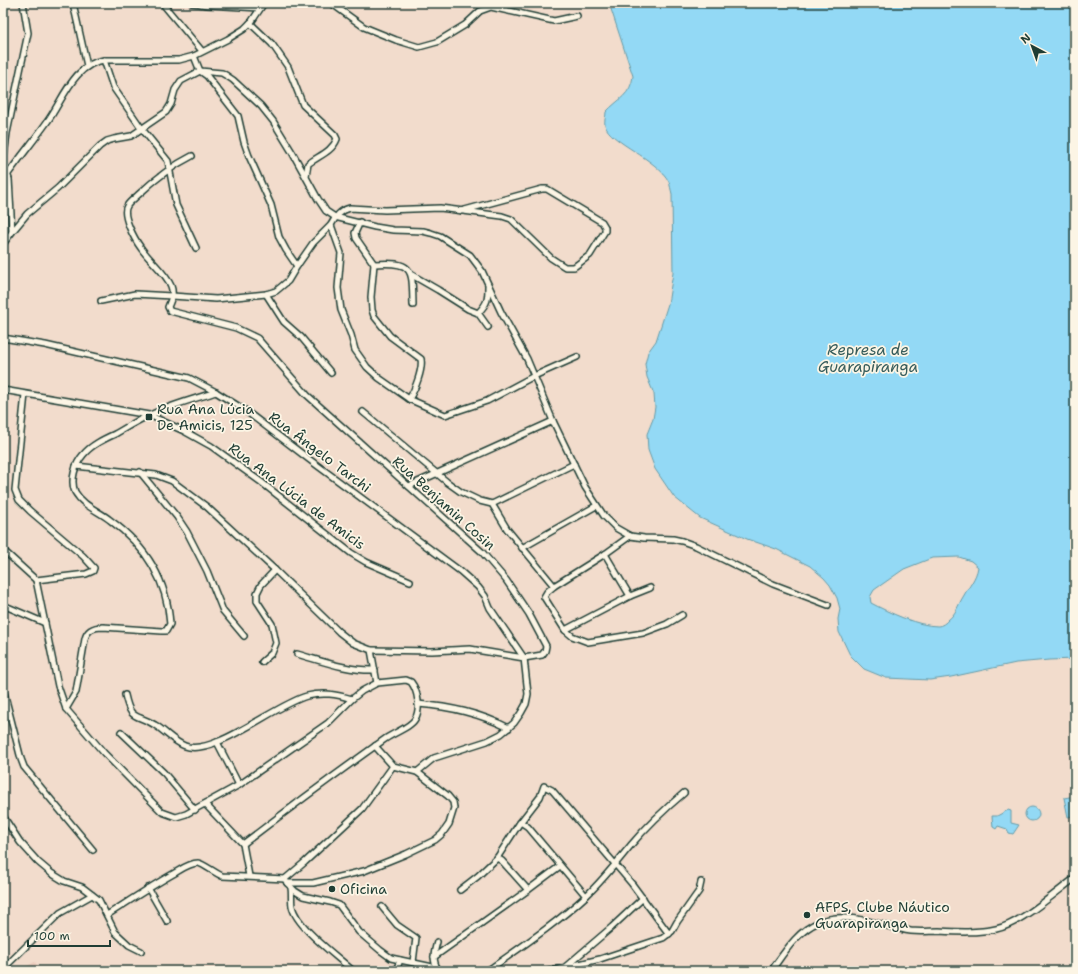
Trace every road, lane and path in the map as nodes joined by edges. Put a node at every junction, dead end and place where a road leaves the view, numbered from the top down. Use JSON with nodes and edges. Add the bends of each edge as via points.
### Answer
{"nodes":[{"id":1,"x":23,"y":3,"type":"edge"},
{"id":2,"x":73,"y":3,"type":"edge"},
{"id":3,"x":162,"y":3,"type":"edge"},
{"id":4,"x":192,"y":3,"type":"edge"},
{"id":5,"x":264,"y":3,"type":"edge"},
{"id":6,"x":331,"y":3,"type":"edge"},
{"id":7,"x":260,"y":8,"type":"junction"},
{"id":8,"x":578,"y":16,"type":"dead end"},
{"id":9,"x":250,"y":23,"type":"junction"},
{"id":10,"x":202,"y":51,"type":"junction"},
{"id":11,"x":194,"y":56,"type":"junction"},
{"id":12,"x":104,"y":60,"type":"junction"},
{"id":13,"x":87,"y":66,"type":"junction"},
{"id":14,"x":200,"y":71,"type":"junction"},
{"id":15,"x":142,"y":129,"type":"junction"},
{"id":16,"x":192,"y":156,"type":"dead end"},
{"id":17,"x":170,"y":168,"type":"junction"},
{"id":18,"x":9,"y":176,"type":"junction"},
{"id":19,"x":306,"y":179,"type":"junction"},
{"id":20,"x":3,"y":184,"type":"edge"},
{"id":21,"x":461,"y":211,"type":"junction"},
{"id":22,"x":335,"y":217,"type":"junction"},
{"id":23,"x":360,"y":222,"type":"junction"},
{"id":24,"x":331,"y":225,"type":"junction"},
{"id":25,"x":12,"y":232,"type":"junction"},
{"id":26,"x":3,"y":244,"type":"edge"},
{"id":27,"x":196,"y":248,"type":"dead end"},
{"id":28,"x":374,"y":264,"type":"junction"},
{"id":29,"x":297,"y":266,"type":"junction"},
{"id":30,"x":412,"y":275,"type":"junction"},
{"id":31,"x":488,"y":284,"type":"junction"},
{"id":32,"x":266,"y":294,"type":"junction"},
{"id":33,"x":172,"y":296,"type":"junction"},
{"id":34,"x":101,"y":301,"type":"dead end"},
{"id":35,"x":413,"y":305,"type":"dead end"},
{"id":36,"x":478,"y":313,"type":"junction"},
{"id":37,"x":488,"y":327,"type":"dead end"},
{"id":38,"x":3,"y":338,"type":"edge"},
{"id":39,"x":577,"y":357,"type":"dead end"},
{"id":40,"x":331,"y":373,"type":"dead end"},
{"id":41,"x":534,"y":376,"type":"junction"},
{"id":42,"x":3,"y":390,"type":"edge"},
{"id":43,"x":216,"y":392,"type":"junction"},
{"id":44,"x":25,"y":394,"type":"junction"},
{"id":45,"x":409,"y":399,"type":"junction"},
{"id":46,"x":363,"y":412,"type":"dead end"},
{"id":47,"x":149,"y":415,"type":"junction"},
{"id":48,"x":553,"y":421,"type":"junction"},
{"id":49,"x":574,"y":464,"type":"junction"},
{"id":50,"x":76,"y":466,"type":"junction"},
{"id":51,"x":140,"y":472,"type":"junction"},
{"id":52,"x":438,"y":474,"type":"junction"},
{"id":53,"x":409,"y":486,"type":"junction"},
{"id":54,"x":492,"y":504,"type":"junction"},
{"id":55,"x":596,"y":506,"type":"junction"},
{"id":56,"x":630,"y":536,"type":"junction"},
{"id":57,"x":522,"y":548,"type":"junction"},
{"id":58,"x":3,"y":550,"type":"edge"},
{"id":59,"x":605,"y":554,"type":"junction"},
{"id":60,"x":275,"y":570,"type":"junction"},
{"id":61,"x":36,"y":580,"type":"junction"},
{"id":62,"x":410,"y":581,"type":"dead end"},
{"id":63,"x":554,"y":586,"type":"junction"},
{"id":64,"x":650,"y":588,"type":"dead end"},
{"id":65,"x":630,"y":596,"type":"junction"},
{"id":66,"x":3,"y":605,"type":"edge"},
{"id":67,"x":828,"y":605,"type":"dead end"},
{"id":68,"x":682,"y":615,"type":"dead end"},
{"id":69,"x":45,"y":623,"type":"junction"},
{"id":70,"x":565,"y":630,"type":"junction"},
{"id":71,"x":244,"y":636,"type":"dead end"},
{"id":72,"x":371,"y":650,"type":"junction"},
{"id":73,"x":297,"y":654,"type":"dead end"},
{"id":74,"x":524,"y":658,"type":"junction"},
{"id":75,"x":262,"y":662,"type":"dead end"},
{"id":76,"x":375,"y":670,"type":"junction"},
{"id":77,"x":377,"y":683,"type":"junction"},
{"id":78,"x":3,"y":688,"type":"edge"},
{"id":79,"x":125,"y":695,"type":"dead end"},
{"id":80,"x":4,"y":698,"type":"edge"},
{"id":81,"x":352,"y":699,"type":"junction"},
{"id":82,"x":418,"y":704,"type":"junction"},
{"id":83,"x":66,"y":709,"type":"junction"},
{"id":84,"x":509,"y":728,"type":"junction"},
{"id":85,"x":121,"y":732,"type":"dead end"},
{"id":86,"x":217,"y":742,"type":"junction"},
{"id":87,"x":376,"y":746,"type":"junction"},
{"id":88,"x":393,"y":766,"type":"junction"},
{"id":89,"x":417,"y":772,"type":"junction"},
{"id":90,"x":239,"y":785,"type":"junction"},
{"id":91,"x":684,"y":793,"type":"dead end"},
{"id":92,"x":205,"y":804,"type":"junction"},
{"id":93,"x":194,"y":810,"type":"junction"},
{"id":94,"x":3,"y":816,"type":"edge"},
{"id":95,"x":520,"y":823,"type":"junction"},
{"id":96,"x":243,"y":844,"type":"junction"},
{"id":97,"x":93,"y":850,"type":"dead end"},
{"id":98,"x":497,"y":858,"type":"junction"},
{"id":99,"x":560,"y":866,"type":"junction"},
{"id":100,"x":615,"y":866,"type":"junction"},
{"id":101,"x":249,"y":876,"type":"junction"},
{"id":102,"x":1075,"y":878,"type":"edge"},
{"id":103,"x":701,"y":882,"type":"dead end"},
{"id":104,"x":288,"y":883,"type":"junction"},
{"id":105,"x":148,"y":888,"type":"junction"},
{"id":106,"x":460,"y":890,"type":"dead end"},
{"id":107,"x":528,"y":890,"type":"junction"},
{"id":108,"x":92,"y":895,"type":"junction"},
{"id":109,"x":586,"y":896,"type":"junction"},
{"id":110,"x":643,"y":898,"type":"junction"},
{"id":111,"x":382,"y":907,"type":"dead end"},
{"id":112,"x":107,"y":915,"type":"junction"},
{"id":113,"x":167,"y":921,"type":"dead end"},
{"id":114,"x":669,"y":934,"type":"junction"},
{"id":115,"x":437,"y":942,"type":"dead end"},
{"id":116,"x":141,"y":951,"type":"dead end"},
{"id":117,"x":434,"y":957,"type":"junction"},
{"id":118,"x":400,"y":960,"type":"junction"},
{"id":119,"x":413,"y":962,"type":"junction"},
{"id":120,"x":4,"y":968,"type":"edge"},
{"id":121,"x":563,"y":969,"type":"junction"},
{"id":122,"x":438,"y":970,"type":"edge"},
{"id":123,"x":354,"y":971,"type":"edge"},
{"id":124,"x":396,"y":971,"type":"edge"},
{"id":125,"x":487,"y":971,"type":"edge"},
{"id":126,"x":550,"y":971,"type":"edge"},
{"id":127,"x":771,"y":971,"type":"edge"}],
"edges":[{"from":1,"to":18,"type":"street","via":[[28,33],[7,133],[4,165]]},
{"from":2,"to":13,"type":"street"},
{"from":3,"to":10,"type":"street"},
{"from":4,"to":7,"type":"street"},
{"from":5,"to":7,"type":"street"},
{"from":6,"to":8,"type":"street","via":[[364,27],[419,47],[437,42],[465,25],[480,11],[491,7],[554,21]]},
{"from":7,"to":9,"type":"street"},
{"from":9,"to":10,"type":"street","via":[[228,39]]},
{"from":9,"to":19,"type":"street","via":[[272,44],[288,68],[303,105],[335,135],[336,139],[331,149],[308,164]]},
{"from":10,"to":11,"type":"street"},
{"from":11,"to":12,"type":"street","via":[[179,60]]},
{"from":11,"to":14,"type":"street"},
{"from":12,"to":13,"type":"street"},
{"from":12,"to":15,"type":"street","via":[[113,88]]},
{"from":13,"to":18,"type":"street","via":[[69,86]]},
{"from":14,"to":15,"type":"street","via":[[178,84],[166,112]]},
{"from":14,"to":19,"type":"street","via":[[222,73],[261,106],[283,137]]},
{"from":14,"to":29,"type":"street","via":[[207,76],[238,116],[244,142],[271,205],[279,237]]},
{"from":15,"to":17,"type":"street","via":[[168,161]]},
{"from":15,"to":25,"type":"street","via":[[131,136],[114,138],[100,146],[58,188],[27,214]]},
{"from":16,"to":17,"type":"street"},
{"from":17,"to":27,"type":"street","via":[[176,205]]},
{"from":17,"to":33,"type":"street","via":[[126,206],[125,214],[140,247],[169,283]]},
{"from":18,"to":20,"type":"street"},
{"from":18,"to":25,"type":"street"},
{"from":19,"to":22,"type":"street","via":[[323,208]]},
{"from":21,"to":21,"type":"street","via":[[547,189],[602,222],[606,227],[590,255],[574,267],[565,267],[551,258],[511,220],[502,216]]},
{"from":21,"to":22,"type":"street","via":[[440,208],[350,208]]},
{"from":22,"to":23,"type":"street"},
{"from":22,"to":24,"type":"street"},
{"from":23,"to":28,"type":"street","via":[[355,233],[356,238]]},
{"from":23,"to":31,"type":"street","via":[[393,230],[423,231],[440,236],[470,255]]},
{"from":24,"to":29,"type":"street","via":[[313,243]]},
{"from":24,"to":45,"type":"street","via":[[341,253],[338,288],[341,310],[355,350],[379,378]]},
{"from":25,"to":26,"type":"street"},
{"from":28,"to":30,"type":"street","via":[[400,265],[407,268]]},
{"from":28,"to":45,"type":"street","via":[[371,297],[374,316],[390,336],[421,359],[422,364],[414,392]]},
{"from":29,"to":32,"type":"street","via":[[288,281],[276,291]]},
{"from":30,"to":35,"type":"street"},
{"from":30,"to":36,"type":"street"},
{"from":31,"to":36,"type":"street","via":[[486,306]]},
{"from":31,"to":41,"type":"street"},
{"from":32,"to":33,"type":"street","via":[[216,299]]},
{"from":32,"to":40,"type":"street","via":[[284,322]]},
{"from":33,"to":34,"type":"street","via":[[135,294]]},
{"from":33,"to":53,"type":"street","name":"Rua Benjamin Cosin","via":[[168,307],[170,311],[236,328],[257,338],[307,396]]},
{"from":36,"to":37,"type":"street"},
{"from":38,"to":43,"type":"street","name":"Rua Ângelo Tarchi","via":[[189,378]]},
{"from":39,"to":41,"type":"street"},
{"from":41,"to":45,"type":"street","via":[[487,401],[445,415]]},
{"from":41,"to":48,"type":"street"},
{"from":42,"to":44,"type":"street"},
{"from":43,"to":47,"type":"street"},
{"from":43,"to":74,"type":"street","name":"Rua Ângelo Tarchi","via":[[246,411],[460,571],[485,596],[490,608]]},
{"from":44,"to":47,"type":"street"},
{"from":44,"to":61,"type":"street","via":[[16,482],[17,496],[22,505],[94,568],[86,574]]},
{"from":46,"to":52,"type":"street"},
{"from":47,"to":50,"type":"street","via":[[91,448]]},
{"from":47,"to":62,"type":"street","name":"Rua Ana Lúcia de Amicis","via":[[184,430],[211,446],[361,559]]},
{"from":48,"to":49,"type":"street"},
{"from":48,"to":52,"type":"street"},
{"from":49,"to":54,"type":"street"},
{"from":49,"to":55,"type":"street"},
{"from":50,"to":51,"type":"street","name":"Rua Benjamin Cosin"},
{"from":50,"to":83,"type":"street","via":[[73,484],[80,498],[123,530],[156,571],[164,588],[170,624],[169,628],[162,631],[103,627],[90,630],[86,634],[76,692]]},
{"from":51,"to":60,"type":"street","name":"Rua Benjamin Cosin","via":[[164,477],[184,489]]},
{"from":51,"to":71,"type":"street","via":[[187,532],[207,571],[222,611]]},
{"from":52,"to":53,"type":"street"},
{"from":52,"to":54,"type":"street","via":[[462,492]]},
{"from":53,"to":74,"type":"street","name":"Rua Benjamin Cosin","via":[[482,552],[506,580],[529,614],[546,646],[542,655]]},
{"from":54,"to":57,"type":"street"},
{"from":55,"to":56,"type":"street","via":[[612,525]]},
{"from":55,"to":57,"type":"street"},
{"from":56,"to":59,"type":"street"},
{"from":56,"to":67,"type":"street","via":[[682,541],[773,584]]},
{"from":57,"to":63,"type":"street"},
{"from":58,"to":61,"type":"street"},
{"from":59,"to":63,"type":"street"},
{"from":59,"to":65,"type":"street"},
{"from":60,"to":72,"type":"street","name":"Rua Benjamin Cosin","via":[[339,632],[353,643]]},
{"from":60,"to":75,"type":"street","via":[[257,593],[257,601],[272,624],[276,643],[272,653]]},
{"from":61,"to":69,"type":"street"},
{"from":63,"to":70,"type":"street","via":[[544,597]]},
{"from":64,"to":65,"type":"street"},
{"from":65,"to":70,"type":"street"},
{"from":66,"to":69,"type":"street"},
{"from":68,"to":70,"type":"street","via":[[643,633],[588,642],[572,636]]},
{"from":69,"to":83,"type":"street","via":[[58,686]]},
{"from":72,"to":74,"type":"street","name":"Rua Benjamin Cosin","via":[[470,649]]},
{"from":72,"to":76,"type":"street"},
{"from":73,"to":76,"type":"street","via":[[348,668]]},
{"from":74,"to":84,"type":"street","via":[[528,694],[526,704]]},
{"from":76,"to":77,"type":"street"},
{"from":77,"to":81,"type":"street"},
{"from":77,"to":82,"type":"street","via":[[406,680],[411,682]]},
{"from":78,"to":80,"type":"street"},
{"from":79,"to":86,"type":"street","via":[[131,713],[155,725],[184,746],[192,748]]},
{"from":80,"to":97,"type":"street","via":[[24,767]]},
{"from":81,"to":86,"type":"street","via":[[333,694],[307,696]]},
{"from":81,"to":90,"type":"street","via":[[328,723]]},
{"from":82,"to":84,"type":"street","via":[[472,713],[490,718]]},
{"from":82,"to":87,"type":"street","via":[[417,714],[412,723]]},
{"from":83,"to":93,"type":"street","via":[[104,753],[162,812],[176,817]]},
{"from":84,"to":89,"type":"street","via":[[487,742],[434,758]]},
{"from":85,"to":93,"type":"street","via":[[164,773]]},
{"from":86,"to":90,"type":"street"},
{"from":87,"to":88,"type":"street"},
{"from":87,"to":96,"type":"street"},
{"from":88,"to":89,"type":"street"},
{"from":88,"to":104,"type":"street","via":[[362,809],[305,862]]},
{"from":89,"to":104,"type":"street","via":[[453,802],[453,815],[442,834],[406,854],[364,871],[313,883]]},
{"from":90,"to":92,"type":"street"},
{"from":91,"to":100,"type":"street","via":[[651,823]]},
{"from":92,"to":93,"type":"street"},
{"from":92,"to":96,"type":"street"},
{"from":94,"to":108,"type":"street","via":[[20,842],[51,873],[82,887]]},
{"from":95,"to":98,"type":"street"},
{"from":95,"to":99,"type":"street","via":[[528,827]]},
{"from":95,"to":100,"type":"street","via":[[540,797],[544,786],[552,790]]},
{"from":96,"to":101,"type":"street"},
{"from":98,"to":106,"type":"street"},
{"from":98,"to":107,"type":"street"},
{"from":99,"to":107,"type":"street"},
{"from":99,"to":109,"type":"street"},
{"from":100,"to":109,"type":"street"},
{"from":100,"to":110,"type":"street"},
{"from":101,"to":104,"type":"street"},
{"from":101,"to":105,"type":"street","via":[[222,876],[196,863]]},
{"from":102,"to":127,"type":"street","via":[[1011,924],[997,929],[972,932],[912,931],[851,918],[834,918],[820,922],[800,934]]},
{"from":103,"to":114,"type":"street","via":[[699,892]]},
{"from":104,"to":118,"type":"street","via":[[303,896],[339,905],[360,932],[391,958]]},
{"from":104,"to":123,"type":"street","via":[[296,916]]},
{"from":105,"to":112,"type":"street"},
{"from":105,"to":113,"type":"street"},
{"from":107,"to":117,"type":"street"},
{"from":108,"to":112,"type":"street","via":[[99,900]]},
{"from":108,"to":120,"type":"street","via":[[60,913]]},
{"from":109,"to":125,"type":"street"},
{"from":110,"to":114,"type":"street"},
{"from":110,"to":121,"type":"street"},
{"from":111,"to":119,"type":"street","via":[[397,925],[416,938]]},
{"from":112,"to":116,"type":"street","via":[[115,932],[129,945]]},
{"from":114,"to":121,"type":"street","via":[[648,944]]},
{"from":115,"to":117,"type":"street"},
{"from":117,"to":122,"type":"street"},
{"from":118,"to":119,"type":"street"},
{"from":118,"to":124,"type":"street"},
{"from":119,"to":122,"type":"street"},
{"from":121,"to":126,"type":"street"}]}
